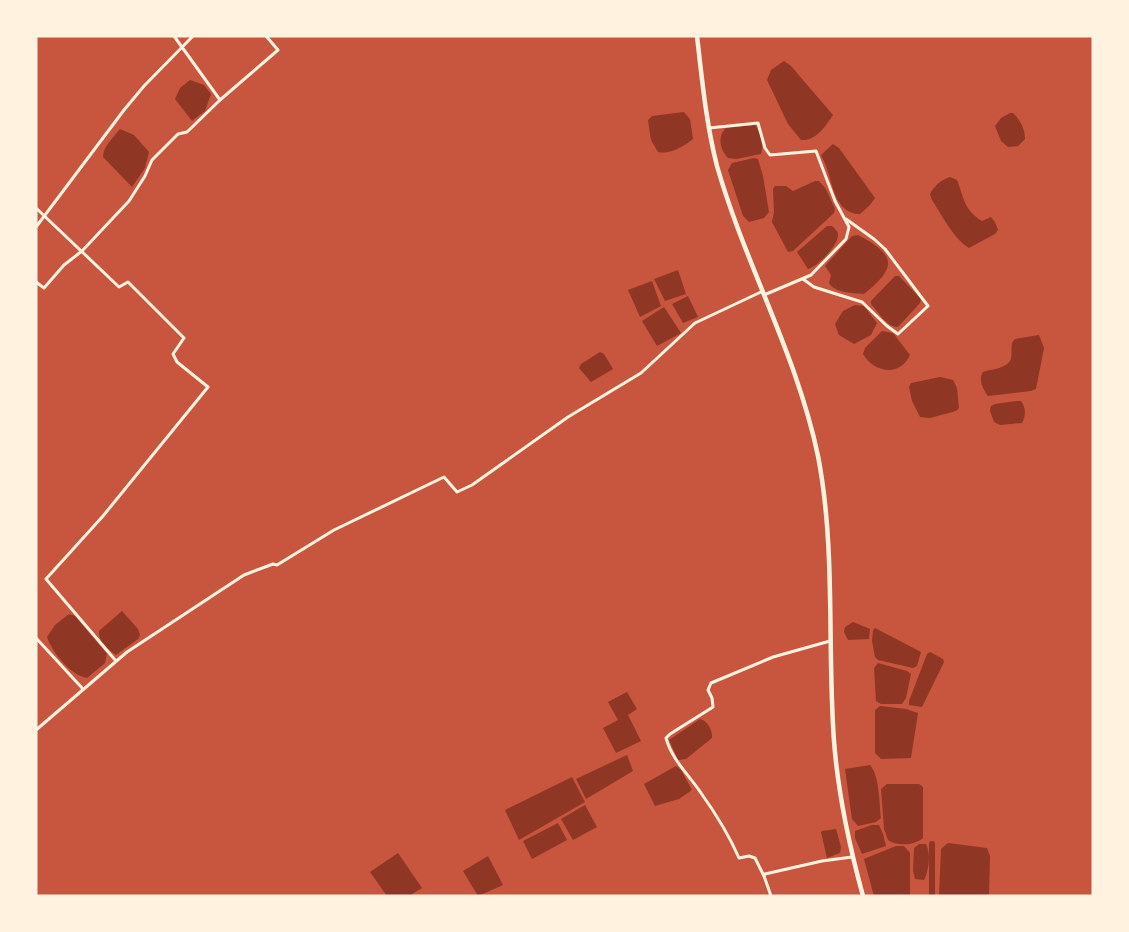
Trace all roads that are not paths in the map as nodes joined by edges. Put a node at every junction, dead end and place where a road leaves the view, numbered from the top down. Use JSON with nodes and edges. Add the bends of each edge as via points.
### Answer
{"nodes":[{"id":1,"x":174,"y":36,"type":"edge"},
{"id":2,"x":193,"y":36,"type":"edge"},
{"id":3,"x":266,"y":36,"type":"edge"},
{"id":4,"x":697,"y":36,"type":"edge"},
{"id":5,"x":182,"y":47,"type":"junction"},
{"id":6,"x":220,"y":100,"type":"junction"},
{"id":7,"x":709,"y":128,"type":"junction"},
{"id":8,"x":36,"y":208,"type":"edge"},
{"id":9,"x":44,"y":217,"type":"junction"},
{"id":10,"x":845,"y":218,"type":"junction"},
{"id":11,"x":36,"y":227,"type":"edge"},
{"id":12,"x":82,"y":250,"type":"junction"},
{"id":13,"x":803,"y":279,"type":"junction"},
{"id":14,"x":36,"y":282,"type":"edge"},
{"id":15,"x":764,"y":293,"type":"junction"},
{"id":16,"x":36,"y":638,"type":"edge"},
{"id":17,"x":830,"y":641,"type":"junction"},
{"id":18,"x":116,"y":661,"type":"junction"},
{"id":19,"x":84,"y":689,"type":"junction"},
{"id":20,"x":36,"y":730,"type":"edge"},
{"id":21,"x":852,"y":857,"type":"junction"},
{"id":22,"x":764,"y":876,"type":"junction"},
{"id":23,"x":771,"y":896,"type":"edge"},
{"id":24,"x":863,"y":896,"type":"edge"}],
"edges":[{"from":1,"to":5,"type":"street"},
{"from":2,"to":5,"type":"street"},
{"from":3,"to":6,"type":"street","via":[[278,50]]},
{"from":4,"to":7,"type":"main road"},
{"from":5,"to":6,"type":"street"},
{"from":5,"to":9,"type":"street","via":[[124,110]]},
{"from":6,"to":12,"type":"street","via":[[152,160],[129,201]]},
{"from":7,"to":10,"type":"street","via":[[758,123],[770,155],[816,151]]},
{"from":7,"to":15,"type":"main road","via":[[717,165]]},
{"from":8,"to":9,"type":"street"},
{"from":9,"to":11,"type":"street"},
{"from":9,"to":12,"type":"street"},
{"from":10,"to":13,"type":"street","via":[[849,227],[846,239]]},
{"from":10,"to":13,"type":"street","via":[[885,249],[928,306],[898,334],[862,302],[814,287]]},
{"from":12,"to":14,"type":"street","via":[[44,288]]},
{"from":12,"to":18,"type":"street","via":[[119,287],[128,282],[184,338],[172,354],[208,387],[46,579]]},
{"from":13,"to":15,"type":"street"},
{"from":15,"to":17,"type":"main road","via":[[801,392],[818,457],[828,557]]},
{"from":15,"to":18,"type":"street","via":[[695,323],[641,374],[568,417],[472,485],[457,492],[444,477],[334,530],[278,565],[244,575]]},
{"from":16,"to":19,"type":"street"},
{"from":17,"to":21,"type":"main road","via":[[836,767]]},
{"from":17,"to":22,"type":"street","via":[[773,657],[711,683],[708,690],[713,707],[666,738],[671,752],[731,839],[739,858],[755,858]]},
{"from":18,"to":19,"type":"street"},
{"from":19,"to":20,"type":"street"},
{"from":21,"to":22,"type":"street"},
{"from":21,"to":24,"type":"main road"},
{"from":22,"to":23,"type":"street"}]}
